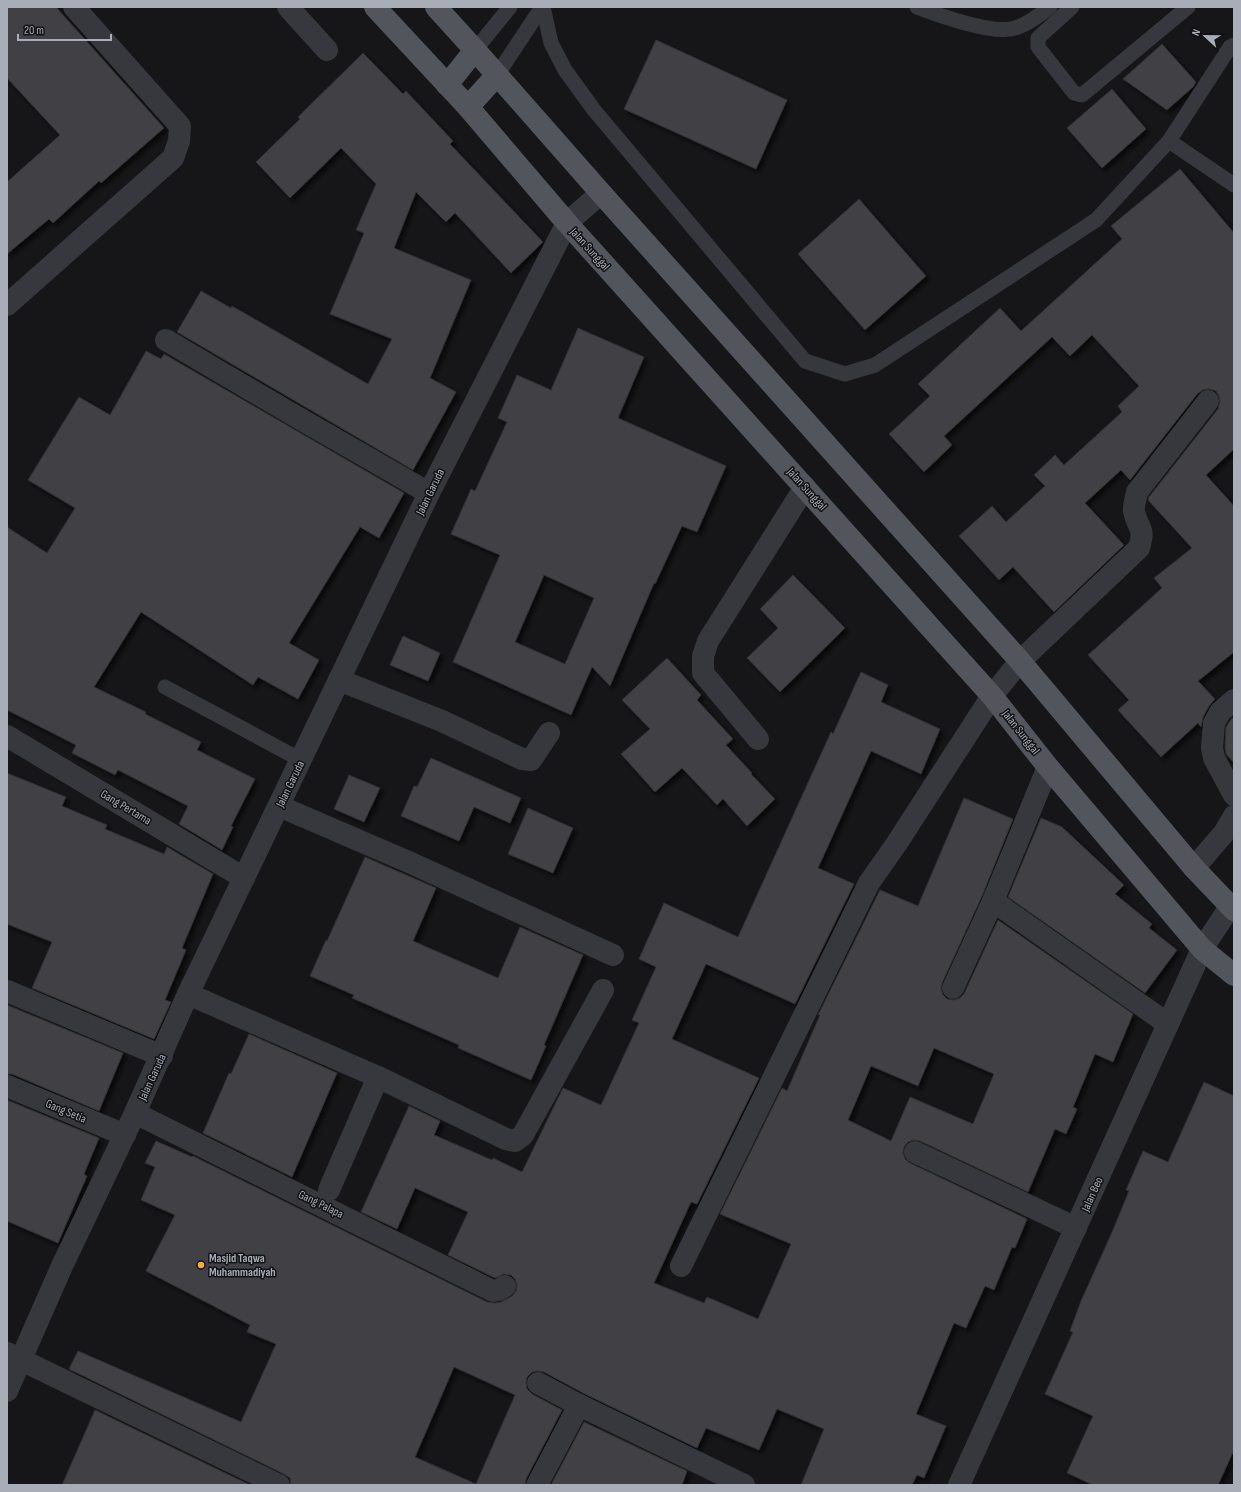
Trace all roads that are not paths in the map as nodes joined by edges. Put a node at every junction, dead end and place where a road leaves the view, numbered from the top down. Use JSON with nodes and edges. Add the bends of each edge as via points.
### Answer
{"nodes":[{"id":1,"x":74,"y":7,"type":"edge"},
{"id":2,"x":288,"y":7,"type":"edge"},
{"id":3,"x":375,"y":7,"type":"edge"},
{"id":4,"x":436,"y":7,"type":"edge"},
{"id":5,"x":510,"y":7,"type":"edge"},
{"id":6,"x":542,"y":7,"type":"edge"},
{"id":7,"x":917,"y":7,"type":"edge"},
{"id":8,"x":1050,"y":7,"type":"edge"},
{"id":9,"x":1072,"y":7,"type":"edge"},
{"id":10,"x":1188,"y":7,"type":"edge"},
{"id":11,"x":1234,"y":45,"type":"edge"},
{"id":12,"x":327,"y":50,"type":"dead end"},
{"id":13,"x":475,"y":50,"type":"junction"},
{"id":14,"x":497,"y":75,"type":"junction"},
{"id":15,"x":446,"y":85,"type":"junction"},
{"id":16,"x":468,"y":107,"type":"junction"},
{"id":17,"x":1169,"y":141,"type":"junction"},
{"id":18,"x":1234,"y":185,"type":"edge"},
{"id":19,"x":601,"y":194,"type":"junction"},
{"id":20,"x":567,"y":223,"type":"junction"},
{"id":21,"x":7,"y":305,"type":"edge"},
{"id":22,"x":166,"y":340,"type":"dead end"},
{"id":23,"x":1208,"y":401,"type":"dead end"},
{"id":24,"x":805,"y":487,"type":"junction"},
{"id":25,"x":429,"y":493,"type":"junction"},
{"id":26,"x":1020,"y":661,"type":"junction"},
{"id":27,"x":339,"y":680,"type":"junction"},
{"id":28,"x":165,"y":687,"type":"dead end"},
{"id":29,"x":992,"y":696,"type":"junction"},
{"id":30,"x":1234,"y":700,"type":"edge"},
{"id":31,"x":549,"y":733,"type":"dead end"},
{"id":32,"x":7,"y":736,"type":"edge"},
{"id":33,"x":758,"y":739,"type":"dead end"},
{"id":34,"x":301,"y":760,"type":"junction"},
{"id":35,"x":1048,"y":767,"type":"junction"},
{"id":36,"x":1234,"y":795,"type":"edge"},
{"id":37,"x":279,"y":806,"type":"junction"},
{"id":38,"x":1234,"y":816,"type":"edge"},
{"id":39,"x":1194,"y":868,"type":"junction"},
{"id":40,"x":244,"y":878,"type":"junction"},
{"id":41,"x":993,"y":901,"type":"junction"},
{"id":42,"x":1232,"y":909,"type":"edge"},
{"id":43,"x":1202,"y":949,"type":"junction"},
{"id":44,"x":613,"y":955,"type":"dead end"},
{"id":45,"x":1234,"y":975,"type":"edge"},
{"id":46,"x":953,"y":988,"type":"dead end"},
{"id":47,"x":603,"y":990,"type":"dead end"},
{"id":48,"x":7,"y":991,"type":"edge"},
{"id":49,"x":188,"y":994,"type":"junction"},
{"id":50,"x":1168,"y":1024,"type":"junction"},
{"id":51,"x":162,"y":1056,"type":"junction"},
{"id":52,"x":378,"y":1077,"type":"junction"},
{"id":53,"x":7,"y":1086,"type":"edge"},
{"id":54,"x":135,"y":1113,"type":"junction"},
{"id":55,"x":125,"y":1135,"type":"junction"},
{"id":56,"x":915,"y":1152,"type":"dead end"},
{"id":57,"x":329,"y":1190,"type":"dead end"},
{"id":58,"x":1076,"y":1228,"type":"junction"},
{"id":59,"x":682,"y":1266,"type":"dead end"},
{"id":60,"x":505,"y":1286,"type":"dead end"},
{"id":61,"x":14,"y":1356,"type":"edge"},
{"id":62,"x":538,"y":1383,"type":"dead end"},
{"id":63,"x":7,"y":1391,"type":"edge"},
{"id":64,"x":579,"y":1405,"type":"junction"},
{"id":65,"x":279,"y":1485,"type":"edge"},
{"id":66,"x":537,"y":1485,"type":"edge"},
{"id":67,"x":744,"y":1485,"type":"edge"},
{"id":68,"x":959,"y":1485,"type":"edge"}],
"edges":[{"from":1,"to":21,"type":"street","via":[[180,126],[179,141],[173,158]]},
{"from":2,"to":12,"type":"street"},
{"from":3,"to":15,"type":"main road","name":"Jalan Sunggal"},
{"from":4,"to":13,"type":"main road"},
{"from":5,"to":13,"type":"lane"},
{"from":6,"to":14,"type":"lane"},
{"from":6,"to":17,"type":"lane","via":[[550,43],[565,70],[594,110],[804,361],[845,374],[875,365],[1096,220]]},
{"from":7,"to":8,"type":"lane","via":[[993,30],[1009,30],[1021,26]]},
{"from":9,"to":10,"type":"lane","via":[[1038,38],[1038,47],[1074,93],[1082,95]]},
{"from":11,"to":17,"type":"lane","via":[[1230,47]]},
{"from":13,"to":14,"type":"main road"},
{"from":13,"to":15,"type":"main road"},
{"from":14,"to":16,"type":"main road"},
{"from":14,"to":19,"type":"main road"},
{"from":15,"to":16,"type":"main road","name":"Jalan Sunggal"},
{"from":16,"to":20,"type":"main road","name":"Jalan Sunggal"},
{"from":17,"to":18,"type":"lane"},
{"from":19,"to":20,"type":"street","name":"Jalan Garuda"},
{"from":19,"to":26,"type":"main road"},
{"from":20,"to":24,"type":"main road","name":"Jalan Sunggal"},
{"from":20,"to":25,"type":"street","name":"Jalan Garuda"},
{"from":22,"to":25,"type":"street"},
{"from":23,"to":26,"type":"street","via":[[1138,492],[1134,512],[1142,531],[1139,548]]},
{"from":24,"to":29,"type":"main road","name":"Jalan Sunggal"},
{"from":24,"to":33,"type":"street","via":[[708,641],[703,656],[703,673]]},
{"from":25,"to":27,"type":"street","name":"Jalan Garuda"},
{"from":26,"to":29,"type":"street"},
{"from":26,"to":39,"type":"main road"},
{"from":27,"to":31,"type":"street","via":[[442,721],[522,759],[531,760]]},
{"from":27,"to":34,"type":"street","name":"Jalan Garuda"},
{"from":28,"to":34,"type":"lane"},
{"from":29,"to":35,"type":"main road","name":"Jalan Sunggal"},
{"from":29,"to":59,"type":"street","via":[[898,843],[869,883]]},
{"from":30,"to":36,"type":"street","via":[[1220,712],[1214,723],[1212,748],[1214,758]]},
{"from":32,"to":40,"type":"street","name":"Gang Pertama"},
{"from":34,"to":37,"type":"street","name":"Jalan Garuda"},
{"from":35,"to":41,"type":"street"},
{"from":35,"to":43,"type":"main road","name":"Jalan Sunggal"},
{"from":37,"to":40,"type":"street","name":"Jalan Garuda"},
{"from":37,"to":44,"type":"street"},
{"from":38,"to":39,"type":"street","via":[[1224,833]]},
{"from":39,"to":42,"type":"main road"},
{"from":40,"to":49,"type":"street","name":"Jalan Garuda"},
{"from":41,"to":46,"type":"street"},
{"from":41,"to":50,"type":"street"},
{"from":42,"to":43,"type":"street","name":"Jalan Beo"},
{"from":43,"to":45,"type":"main road","name":"Jalan Sunggal"},
{"from":43,"to":50,"type":"street","name":"Jalan Beo"},
{"from":47,"to":52,"type":"street","via":[[523,1136],[515,1141]]},
{"from":48,"to":51,"type":"street"},
{"from":49,"to":51,"type":"street","name":"Jalan Garuda"},
{"from":49,"to":52,"type":"street"},
{"from":50,"to":58,"type":"street","name":"Jalan Beo"},
{"from":51,"to":54,"type":"street","name":"Jalan Garuda"},
{"from":52,"to":57,"type":"street"},
{"from":53,"to":55,"type":"street","name":"Gang Setia"},
{"from":54,"to":55,"type":"street","name":"Jalan Garuda"},
{"from":54,"to":60,"type":"street","name":"Gang Palapa","via":[[493,1291]]},
{"from":55,"to":61,"type":"street","name":"Jalan Garuda","via":[[62,1266]]},
{"from":56,"to":58,"type":"street"},
{"from":58,"to":68,"type":"street","name":"Jalan Beo"},
{"from":61,"to":63,"type":"street","name":"Jalan Garuda"},
{"from":61,"to":65,"type":"street"},
{"from":62,"to":64,"type":"street"},
{"from":64,"to":66,"type":"street"},
{"from":64,"to":67,"type":"street"}]}
